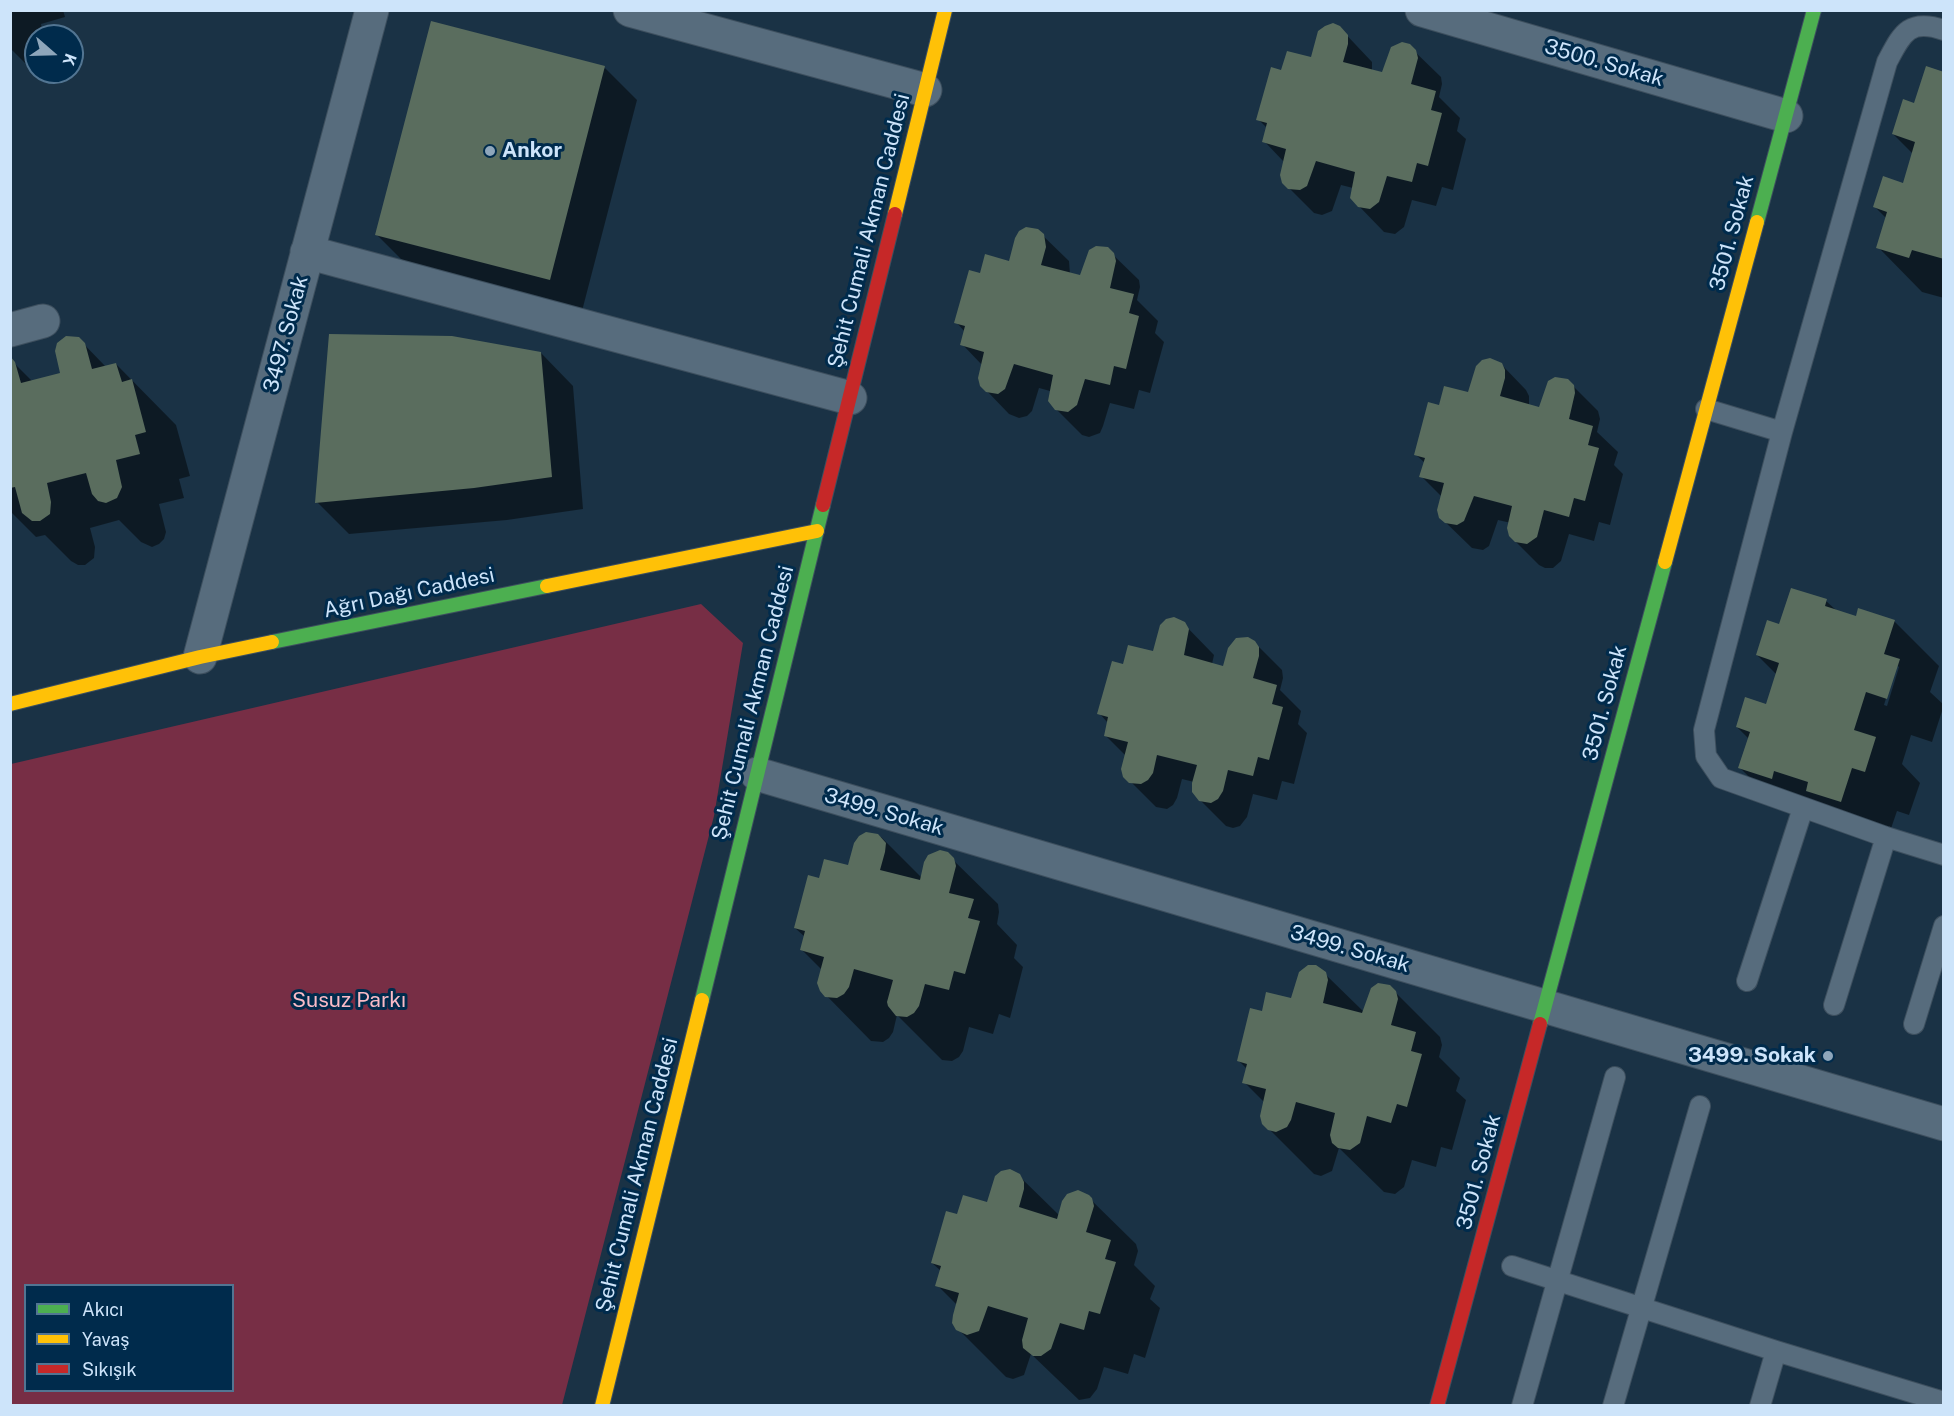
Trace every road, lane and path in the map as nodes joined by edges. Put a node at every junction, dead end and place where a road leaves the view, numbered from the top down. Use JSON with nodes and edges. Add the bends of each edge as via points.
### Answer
{"nodes":[{"id":1,"x":372,"y":10,"type":"edge"},
{"id":2,"x":630,"y":10,"type":"edge"},
{"id":3,"x":945,"y":10,"type":"edge"},
{"id":4,"x":1422,"y":10,"type":"edge"},
{"id":5,"x":1814,"y":10,"type":"edge"},
{"id":6,"x":1937,"y":22,"type":"edge"},
{"id":7,"x":925,"y":90,"type":"junction"},
{"id":8,"x":1786,"y":116,"type":"junction"},
{"id":9,"x":307,"y":252,"type":"junction"},
{"id":10,"x":43,"y":321,"type":"dead end"},
{"id":11,"x":10,"y":330,"type":"edge"},
{"id":12,"x":850,"y":398,"type":"junction"},
{"id":13,"x":1706,"y":410,"type":"junction"},
{"id":14,"x":1782,"y":432,"type":"junction"},
{"id":15,"x":817,"y":531,"type":"junction"},
{"id":16,"x":200,"y":657,"type":"junction"},
{"id":17,"x":10,"y":704,"type":"edge"},
{"id":18,"x":757,"y":774,"type":"junction"},
{"id":19,"x":1803,"y":808,"type":"junction"},
{"id":20,"x":1886,"y":837,"type":"junction"},
{"id":21,"x":1944,"y":855,"type":"edge"},
{"id":22,"x":1944,"y":926,"type":"edge"},
{"id":23,"x":1747,"y":981,"type":"dead end"},
{"id":24,"x":1834,"y":1005,"type":"dead end"},
{"id":25,"x":1545,"y":1006,"type":"junction"},
{"id":26,"x":1914,"y":1024,"type":"dead end"},
{"id":27,"x":1615,"y":1077,"type":"dead end"},
{"id":28,"x":1700,"y":1106,"type":"dead end"},
{"id":29,"x":1944,"y":1124,"type":"edge"},
{"id":30,"x":1512,"y":1266,"type":"dead end"},
{"id":31,"x":1557,"y":1280,"type":"junction"},
{"id":32,"x":1642,"y":1308,"type":"junction"},
{"id":33,"x":1776,"y":1351,"type":"junction"},
{"id":34,"x":1944,"y":1402,"type":"edge"},
{"id":35,"x":602,"y":1406,"type":"edge"},
{"id":36,"x":1437,"y":1406,"type":"edge"},
{"id":37,"x":1522,"y":1406,"type":"edge"},
{"id":38,"x":1613,"y":1406,"type":"edge"},
{"id":39,"x":1760,"y":1406,"type":"edge"}],
"edges":[{"from":1,"to":9,"type":"street","name":"3497. Sokak"},
{"from":2,"to":7,"type":"street"},
{"from":3,"to":7,"type":"street","name":"Şehit Cumali Akman Caddesi"},
{"from":4,"to":8,"type":"street","name":"3500. Sokak"},
{"from":5,"to":8,"type":"street","name":"3501. Sokak"},
{"from":6,"to":14,"type":"lane","via":[[1917,25],[1901,36],[1887,62]]},
{"from":7,"to":12,"type":"street","name":"Şehit Cumali Akman Caddesi"},
{"from":8,"to":13,"type":"street","name":"3501. Sokak"},
{"from":9,"to":12,"type":"street"},
{"from":9,"to":16,"type":"street","name":"3497. Sokak"},
{"from":10,"to":11,"type":"street"},
{"from":12,"to":15,"type":"street","name":"Şehit Cumali Akman Caddesi"},
{"from":13,"to":14,"type":"lane"},
{"from":13,"to":25,"type":"street","name":"3501. Sokak"},
{"from":14,"to":19,"type":"lane","via":[[1704,730],[1706,756],[1721,778]]},
{"from":15,"to":16,"type":"street","name":"Ağrı Dağı Caddesi"},
{"from":15,"to":18,"type":"street","name":"Şehit Cumali Akman Caddesi"},
{"from":16,"to":17,"type":"street","name":"Ağrı Dağı Caddesi"},
{"from":18,"to":25,"type":"street","name":"3499. Sokak"},
{"from":18,"to":35,"type":"street","name":"Şehit Cumali Akman Caddesi"},
{"from":19,"to":20,"type":"lane"},
{"from":19,"to":23,"type":"lane"},
{"from":20,"to":21,"type":"lane"},
{"from":20,"to":24,"type":"lane"},
{"from":22,"to":26,"type":"lane"},
{"from":25,"to":29,"type":"street","name":"3499. Sokak"},
{"from":25,"to":36,"type":"street","name":"3501. Sokak"},
{"from":27,"to":31,"type":"lane"},
{"from":28,"to":32,"type":"lane"},
{"from":30,"to":31,"type":"lane"},
{"from":31,"to":32,"type":"lane"},
{"from":31,"to":37,"type":"lane"},
{"from":32,"to":33,"type":"lane"},
{"from":32,"to":38,"type":"lane"},
{"from":33,"to":34,"type":"lane"},
{"from":33,"to":39,"type":"lane"}]}
